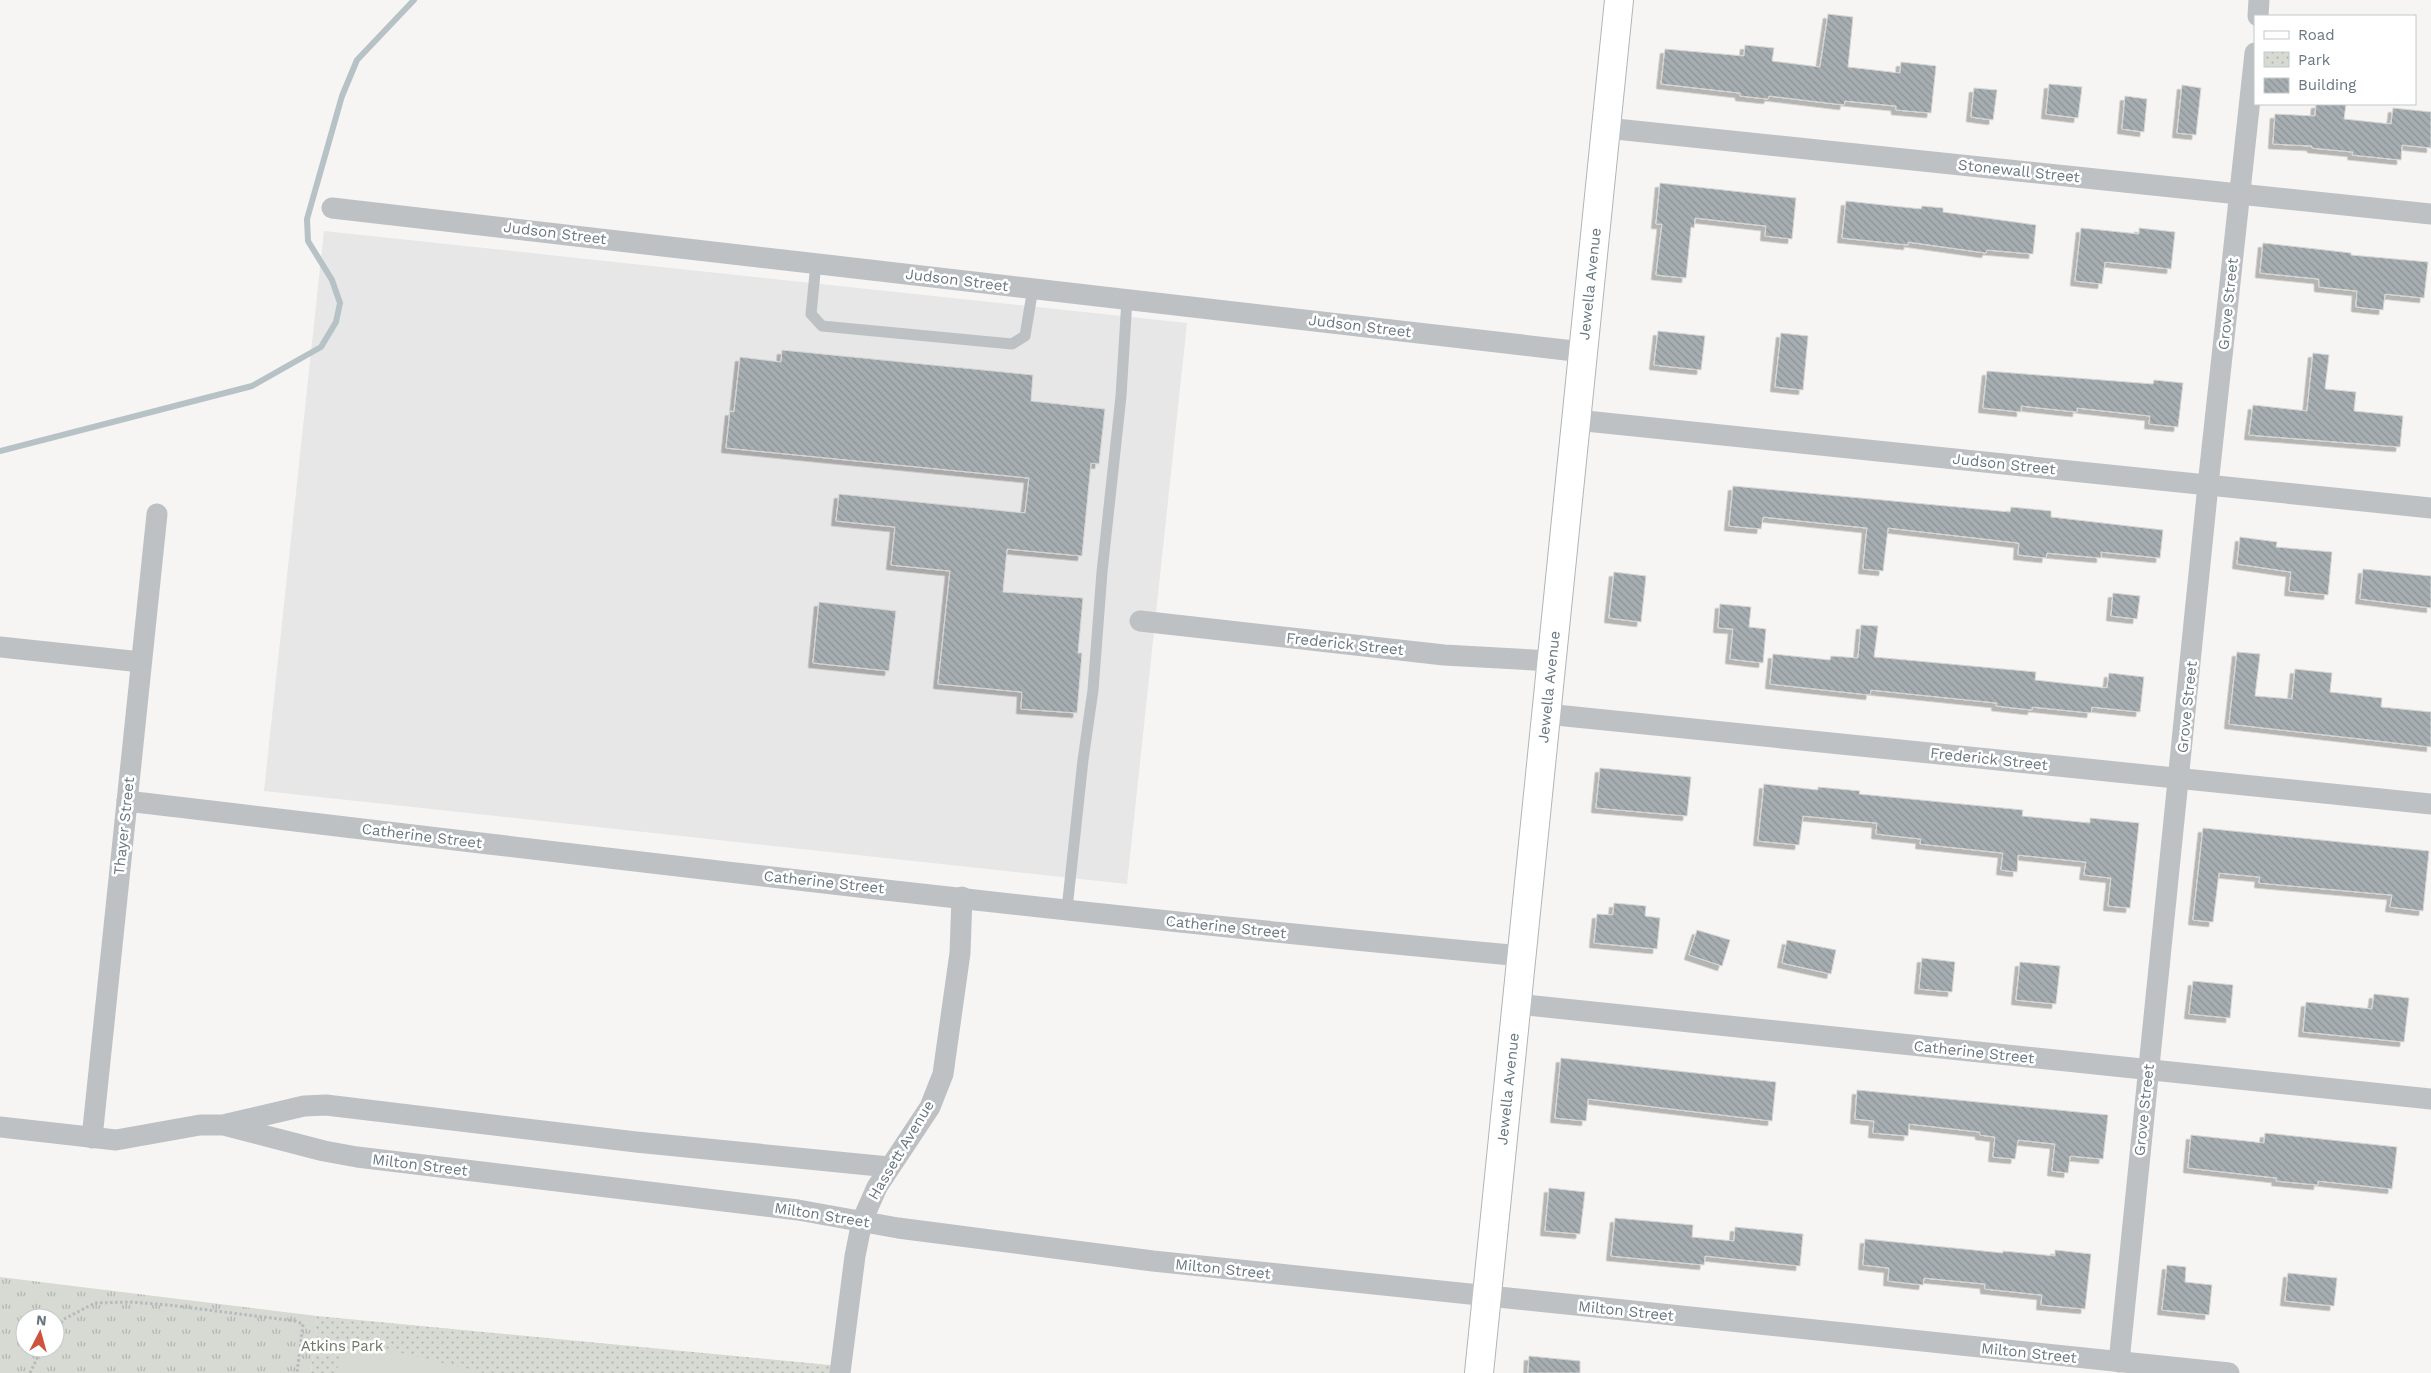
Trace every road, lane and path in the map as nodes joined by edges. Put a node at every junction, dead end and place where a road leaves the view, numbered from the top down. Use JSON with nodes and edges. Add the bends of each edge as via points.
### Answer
{"nodes":[{"id":1,"x":1619,"y":0,"type":"edge"},
{"id":2,"x":2259,"y":0,"type":"edge"},
{"id":3,"x":2258,"y":15,"type":"edge"},
{"id":4,"x":2254,"y":62,"type":"edge"},
{"id":5,"x":1606,"y":128,"type":"junction"},
{"id":6,"x":2239,"y":194,"type":"junction"},
{"id":7,"x":332,"y":208,"type":"dead end"},
{"id":8,"x":2431,"y":214,"type":"edge"},
{"id":9,"x":816,"y":263,"type":"junction"},
{"id":10,"x":1033,"y":288,"type":"junction"},
{"id":11,"x":1127,"y":299,"type":"junction"},
{"id":12,"x":1583,"y":352,"type":"junction"},
{"id":13,"x":1576,"y":420,"type":"junction"},
{"id":14,"x":2208,"y":485,"type":"junction"},
{"id":15,"x":2431,"y":508,"type":"edge"},
{"id":16,"x":157,"y":514,"type":"dead end"},
{"id":17,"x":1140,"y":621,"type":"dead end"},
{"id":18,"x":0,"y":646,"type":"edge"},
{"id":19,"x":1552,"y":661,"type":"junction"},
{"id":20,"x":142,"y":662,"type":"junction"},
{"id":21,"x":1546,"y":714,"type":"junction"},
{"id":22,"x":2180,"y":778,"type":"junction"},
{"id":23,"x":127,"y":801,"type":"junction"},
{"id":24,"x":2431,"y":804,"type":"edge"},
{"id":25,"x":962,"y":897,"type":"junction"},
{"id":26,"x":1067,"y":909,"type":"junction"},
{"id":27,"x":1522,"y":956,"type":"junction"},
{"id":28,"x":1517,"y":1004,"type":"junction"},
{"id":29,"x":2148,"y":1070,"type":"junction"},
{"id":30,"x":2431,"y":1099,"type":"edge"},
{"id":31,"x":224,"y":1125,"type":"junction"},
{"id":32,"x":0,"y":1128,"type":"edge"},
{"id":33,"x":92,"y":1138,"type":"junction"},
{"id":34,"x":889,"y":1167,"type":"junction"},
{"id":35,"x":862,"y":1221,"type":"junction"},
{"id":36,"x":1487,"y":1297,"type":"junction"},
{"id":37,"x":65,"y":1318,"type":"edge"},
{"id":38,"x":37,"y":1358,"type":"edge"},
{"id":39,"x":2120,"y":1362,"type":"junction"},
{"id":40,"x":30,"y":1373,"type":"edge"},
{"id":41,"x":297,"y":1373,"type":"edge"},
{"id":42,"x":840,"y":1373,"type":"edge"},
{"id":43,"x":1479,"y":1373,"type":"edge"},
{"id":44,"x":2229,"y":1373,"type":"edge"}],
"edges":[{"from":1,"to":5,"type":"main road","name":"Jewella Avenue"},
{"from":2,"to":3,"type":"street"},
{"from":4,"to":6,"type":"street","name":"Grove Street"},
{"from":5,"to":6,"type":"street","name":"Stonewall Street"},
{"from":5,"to":12,"type":"main road","name":"Jewella Avenue"},
{"from":6,"to":8,"type":"street","name":"Stonewall Street"},
{"from":6,"to":14,"type":"street","name":"Grove Street"},
{"from":7,"to":9,"type":"street","name":"Judson Street"},
{"from":9,"to":10,"type":"street","name":"Judson Street"},
{"from":9,"to":10,"type":"lane","via":[[811,314],[822,326],[1012,344],[1025,336]]},
{"from":10,"to":11,"type":"street","name":"Judson Street"},
{"from":11,"to":12,"type":"street","name":"Judson Street"},
{"from":11,"to":26,"type":"lane","via":[[1093,690]]},
{"from":12,"to":13,"type":"main road","name":"Jewella Avenue"},
{"from":13,"to":14,"type":"street","name":"Judson Street"},
{"from":13,"to":19,"type":"main road","name":"Jewella Avenue"},
{"from":14,"to":15,"type":"street","name":"Judson Street"},
{"from":14,"to":22,"type":"street","name":"Grove Street"},
{"from":16,"to":20,"type":"street","name":"Thayer Street"},
{"from":17,"to":19,"type":"street","name":"Frederick Street","via":[[1444,655]]},
{"from":18,"to":20,"type":"street"},
{"from":19,"to":21,"type":"main road","name":"Jewella Avenue"},
{"from":20,"to":23,"type":"street","name":"Thayer Street"},
{"from":21,"to":22,"type":"street","name":"Frederick Street"},
{"from":21,"to":27,"type":"main road","name":"Jewella Avenue"},
{"from":22,"to":24,"type":"street","name":"Frederick Street"},
{"from":22,"to":29,"type":"street","name":"Grove Street"},
{"from":23,"to":25,"type":"street","name":"Catherine Street"},
{"from":23,"to":33,"type":"street","name":"Thayer Street"},
{"from":25,"to":26,"type":"street","name":"Catherine Street"},
{"from":25,"to":34,"type":"street","name":"Hassett Avenue","via":[[960,953],[943,1074],[930,1107]]},
{"from":26,"to":27,"type":"street","name":"Catherine Street"},
{"from":27,"to":28,"type":"main road","name":"Jewella Avenue"},
{"from":28,"to":29,"type":"street","name":"Catherine Street"},
{"from":28,"to":36,"type":"main road","name":"Jewella Avenue"},
{"from":29,"to":30,"type":"street","name":"Catherine Street"},
{"from":29,"to":39,"type":"street","name":"Grove Street"},
{"from":31,"to":33,"type":"street","name":"Milton Street","via":[[200,1125],[116,1140]]},
{"from":31,"to":34,"type":"street","name":"Milton Street","via":[[304,1106],[326,1105],[636,1142]]},
{"from":31,"to":35,"type":"street","name":"Milton Street","via":[[358,1157],[798,1210]]},
{"from":32,"to":33,"type":"street","name":"Milton Street"},
{"from":34,"to":35,"type":"street","name":"Hassett Avenue"},
{"from":35,"to":36,"type":"street","name":"Milton Street","via":[[1153,1261]]},
{"from":35,"to":42,"type":"street","name":"Hassett Avenue"},
{"from":36,"to":39,"type":"street","name":"Milton Street"},
{"from":36,"to":43,"type":"main road","name":"Jewella Avenue"},
{"from":37,"to":41,"type":"path","via":[[95,1303],[130,1302],[295,1321],[303,1324]]},
{"from":38,"to":40,"type":"path"},
{"from":39,"to":44,"type":"street","name":"Milton Street"}]}
